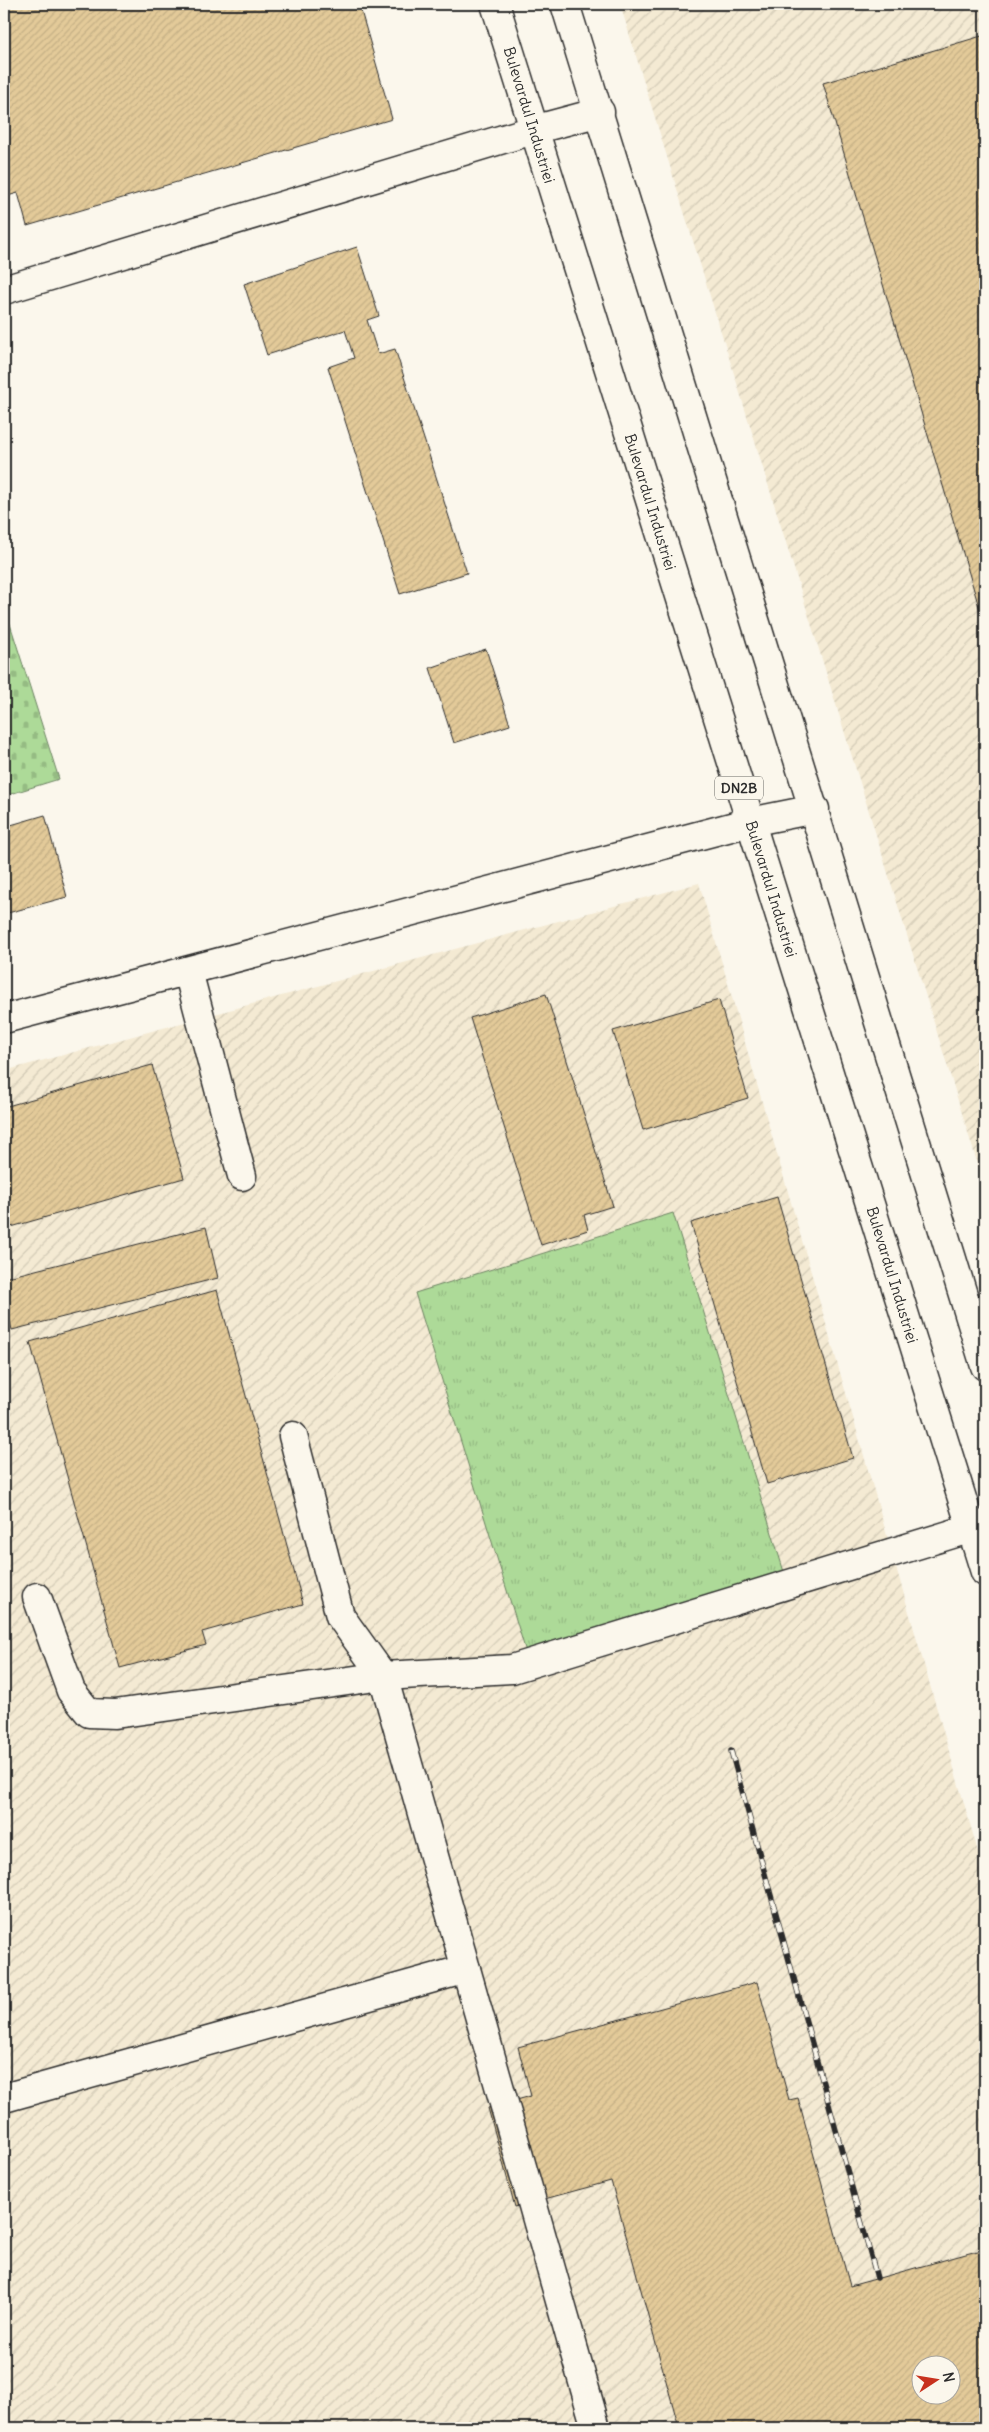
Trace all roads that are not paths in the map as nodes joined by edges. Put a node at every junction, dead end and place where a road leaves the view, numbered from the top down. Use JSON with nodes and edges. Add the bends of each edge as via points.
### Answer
{"nodes":[{"id":1,"x":495,"y":4,"type":"edge"},
{"id":2,"x":565,"y":4,"type":"edge"},
{"id":3,"x":600,"y":112,"type":"junction"},
{"id":4,"x":533,"y":130,"type":"junction"},
{"id":5,"x":4,"y":290,"type":"edge"},
{"id":6,"x":814,"y":809,"type":"junction"},
{"id":7,"x":750,"y":822,"type":"junction"},
{"id":8,"x":188,"y":970,"type":"junction"},
{"id":9,"x":4,"y":1019,"type":"edge"},
{"id":10,"x":242,"y":1176,"type":"dead end"},
{"id":11,"x":985,"y":1366,"type":"edge"},
{"id":12,"x":293,"y":1436,"type":"dead end"},
{"id":13,"x":978,"y":1526,"type":"edge"},
{"id":14,"x":985,"y":1572,"type":"edge"},
{"id":15,"x":37,"y":1597,"type":"dead end"},
{"id":16,"x":383,"y":1676,"type":"junction"},
{"id":17,"x":466,"y":1969,"type":"junction"},
{"id":18,"x":4,"y":2098,"type":"edge"},
{"id":19,"x":596,"y":2428,"type":"edge"}],
"edges":[{"from":1,"to":4,"type":"main road","name":"Bulevardul Industriei","number":"DN2B"},
{"from":2,"to":3,"type":"main road"},
{"from":3,"to":4,"type":"main road"},
{"from":3,"to":6,"type":"main road"},
{"from":4,"to":5,"type":"main road"},
{"from":4,"to":7,"type":"main road","name":"Bulevardul Industriei","number":"DN2B"},
{"from":6,"to":7,"type":"main road"},
{"from":6,"to":11,"type":"main road"},
{"from":7,"to":8,"type":"main road"},
{"from":7,"to":13,"type":"main road","name":"Bulevardul Industriei","number":"DN2B"},
{"from":8,"to":9,"type":"main road"},
{"from":8,"to":10,"type":"main road"},
{"from":12,"to":16,"type":"main road","via":[[340,1616]]},
{"from":13,"to":14,"type":"main road","name":"Bulevardul Industriei","number":"DN2B"},
{"from":13,"to":16,"type":"main road","via":[[512,1669]]},
{"from":15,"to":16,"type":"main road","via":[[70,1691],[89,1713],[115,1714]]},
{"from":16,"to":17,"type":"main road"},
{"from":17,"to":18,"type":"main road"},
{"from":17,"to":19,"type":"main road"}]}
